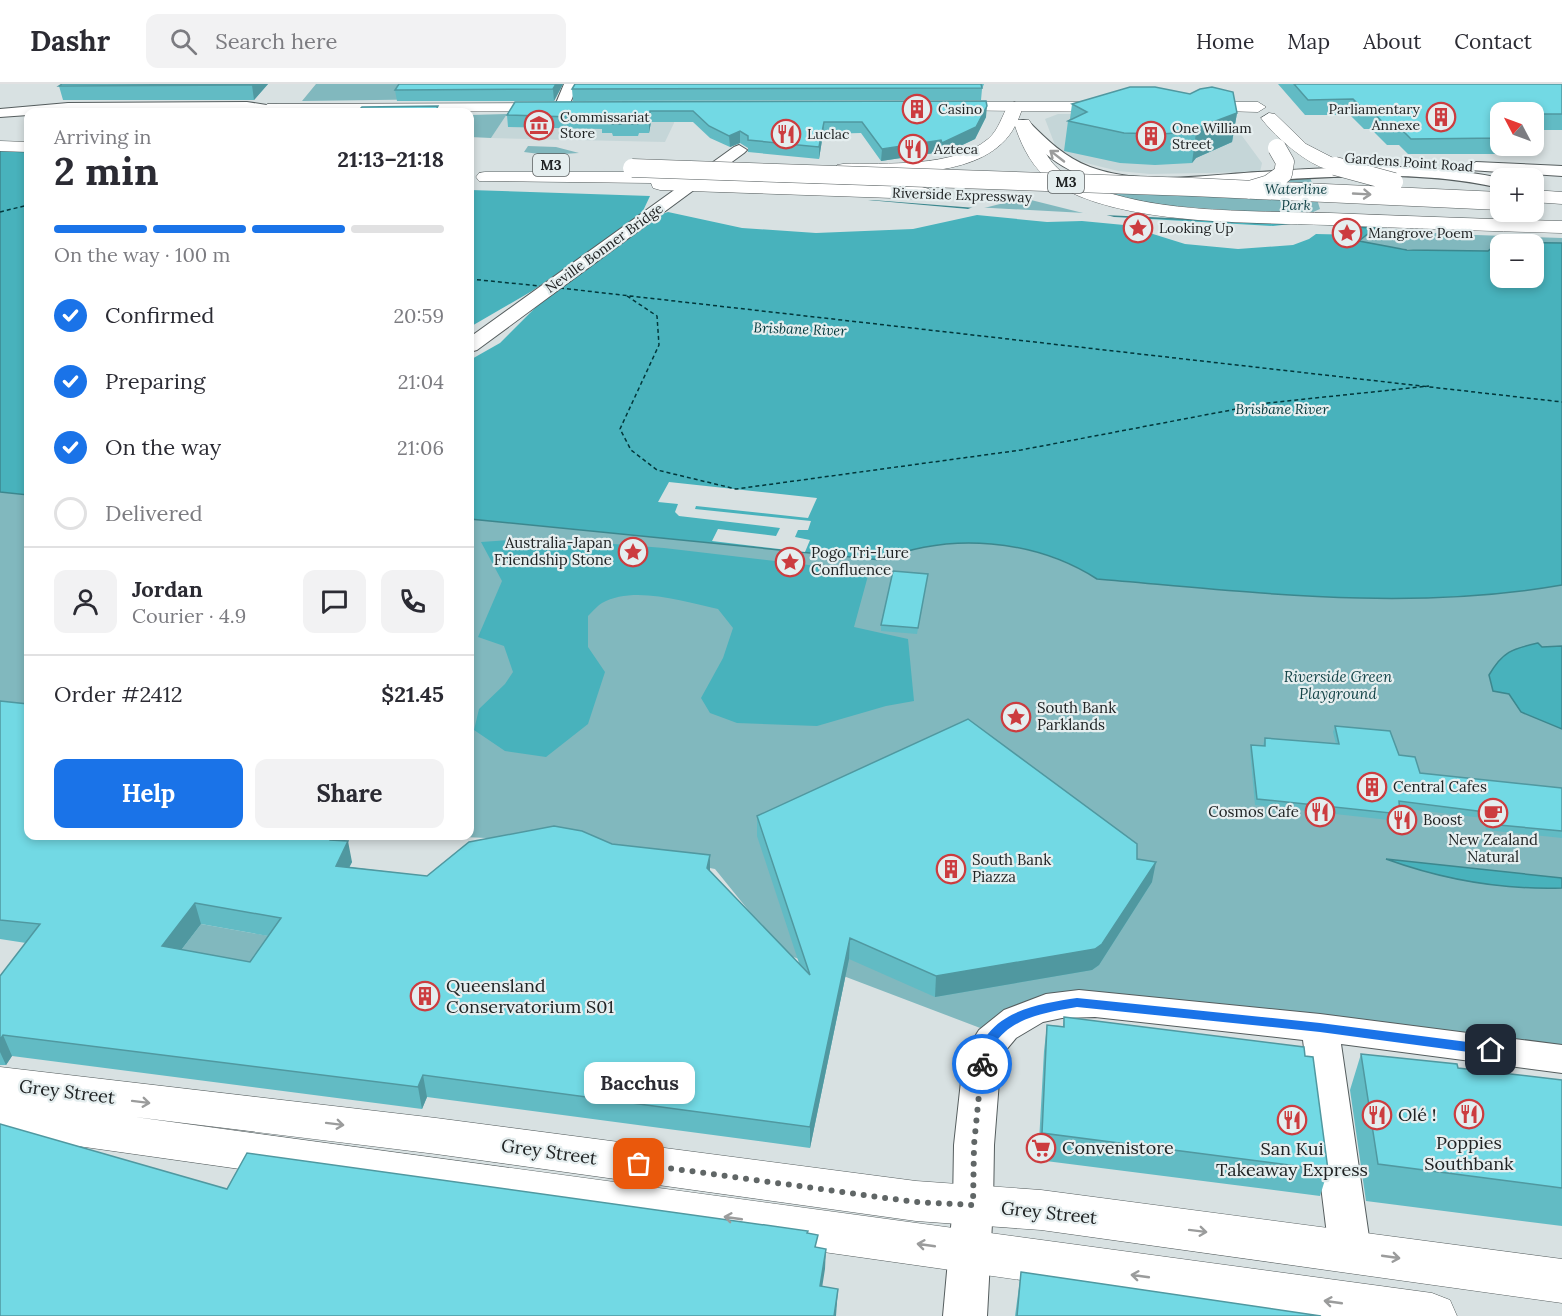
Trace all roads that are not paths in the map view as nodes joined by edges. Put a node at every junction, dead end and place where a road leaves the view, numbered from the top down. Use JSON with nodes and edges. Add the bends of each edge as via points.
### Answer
{"nodes":[{"id":1,"x":571,"y":84,"type":"edge"},
{"id":2,"x":1008,"y":91,"type":"dead end"},
{"id":3,"x":282,"y":93,"type":"dead end"},
{"id":4,"x":1259,"y":106,"type":"junction"},
{"id":5,"x":924,"y":107,"type":"edge"},
{"id":6,"x":1133,"y":107,"type":"edge"},
{"id":7,"x":1176,"y":107,"type":"edge"},
{"id":8,"x":65,"y":108,"type":"edge"},
{"id":9,"x":255,"y":108,"type":"edge"},
{"id":10,"x":270,"y":108,"type":"edge"},
{"id":11,"x":569,"y":108,"type":"joint"},
{"id":12,"x":474,"y":109,"type":"edge"},
{"id":13,"x":24,"y":111,"type":"edge"},
{"id":14,"x":3,"y":112,"type":"edge"},
{"id":15,"x":1019,"y":115,"type":"junction"},
{"id":16,"x":0,"y":146,"type":"edge"},
{"id":17,"x":24,"y":147,"type":"edge"},
{"id":18,"x":739,"y":150,"type":"edge"},
{"id":19,"x":0,"y":155,"type":"edge"},
{"id":20,"x":24,"y":155,"type":"edge"},
{"id":21,"x":0,"y":162,"type":"edge"},
{"id":22,"x":474,"y":162,"type":"edge"},
{"id":23,"x":24,"y":163,"type":"edge"},
{"id":24,"x":632,"y":168,"type":"junction"},
{"id":25,"x":1501,"y":168,"type":"edge"},
{"id":26,"x":1544,"y":170,"type":"edge"},
{"id":27,"x":1562,"y":171,"type":"edge"},
{"id":28,"x":1562,"y":178,"type":"edge"},
{"id":29,"x":475,"y":180,"type":"edge"},
{"id":30,"x":1490,"y":181,"type":"edge"},
{"id":31,"x":1544,"y":185,"type":"edge"},
{"id":32,"x":1544,"y":191,"type":"edge"},
{"id":33,"x":1490,"y":193,"type":"edge"},
{"id":34,"x":1562,"y":198,"type":"edge"},
{"id":35,"x":1490,"y":201,"type":"edge"},
{"id":36,"x":1544,"y":203,"type":"edge"},
{"id":37,"x":1562,"y":204,"type":"edge"},
{"id":38,"x":1562,"y":217,"type":"edge"},
{"id":39,"x":1562,"y":227,"type":"edge"},
{"id":40,"x":474,"y":343,"type":"edge"},
{"id":41,"x":1320,"y":1028,"type":"junction"},
{"id":42,"x":1562,"y":1059,"type":"edge"},
{"id":43,"x":0,"y":1084,"type":"edge"},
{"id":44,"x":0,"y":1117,"type":"edge"},
{"id":45,"x":973,"y":1205,"type":"junction"},
{"id":46,"x":969,"y":1251,"type":"junction"},
{"id":47,"x":1350,"y":1251,"type":"junction"},
{"id":48,"x":1562,"y":1281,"type":"edge"},
{"id":49,"x":965,"y":1316,"type":"edge"},
{"id":50,"x":1432,"y":1316,"type":"edge"}],
"edges":[{"from":1,"to":11,"type":"street"},
{"from":2,"to":15,"type":"main road"},
{"from":3,"to":10,"type":"main road"},
{"from":4,"to":7,"type":"main road"},
{"from":4,"to":25,"type":"street","name":"Gardens Point Road","via":[[1302,144],[1324,153],[1391,163]]},
{"from":4,"to":29,"type":"main road","number":"M3","bridge":true,"via":[[1251,118],[1277,148],[1286,168],[1274,182],[1242,191],[1195,195],[724,179]]},
{"from":4,"to":33,"type":"main road","bridge":true,"via":[[1300,148],[1335,166],[1418,186]]},
{"from":5,"to":15,"type":"main road"},
{"from":6,"to":15,"type":"main road"},
{"from":8,"to":9,"type":"street"},
{"from":11,"to":12,"type":"main road"},
{"from":13,"to":14,"type":"street"},
{"from":15,"to":24,"type":"main road","number":"M3","bridge":true,"via":[[989,147],[957,159],[907,167]]},
{"from":30,"to":15,"type":"street","name":"Gardens Point Road","one_way":true,"via":[[1463,174],[1405,171],[1182,180],[1123,177],[1066,162]]},
{"from":15,"to":39,"type":"main road","number":"M3","via":[[1036,154],[1054,174],[1079,188],[1127,202],[1233,215]]},
{"from":16,"to":17,"type":"main road"},
{"from":18,"to":40,"type":"street","name":"Neville Bonner Bridge"},
{"from":19,"to":20,"type":"main road"},
{"from":21,"to":23,"type":"main road"},
{"from":22,"to":24,"type":"main road","name":"Riverside Expressway","number":"M3"},
{"from":24,"to":35,"type":"main road","name":"Riverside Expressway","number":"M3","one_way":true,"bridge":true},
{"from":26,"to":27,"type":"street","name":"Gardens Point Road"},
{"from":28,"to":31,"type":"street"},
{"from":29,"to":38,"type":"main road","name":"Riverside Expressway","number":"M3","via":[[745,194],[922,193]]},
{"from":32,"to":34,"type":"main road"},
{"from":36,"to":37,"type":"main road"},
{"from":41,"to":42,"type":"street"},
{"from":41,"to":45,"type":"street","via":[[1077,1002],[1036,1009],[1019,1017],[996,1034],[983,1054]]},
{"from":41,"to":47,"type":"street"},
{"from":43,"to":45,"type":"main road","name":"Grey Street","one_way":true,"via":[[436,1136],[915,1202]]},
{"from":46,"to":44,"type":"main road","name":"Grey Street","one_way":true},
{"from":45,"to":46,"type":"street"},
{"from":45,"to":47,"type":"main road","name":"Grey Street","one_way":true,"via":[[1041,1210]]},
{"from":46,"to":49,"type":"street"},
{"from":50,"to":46,"type":"main road","name":"Grey Street","one_way":true},
{"from":47,"to":48,"type":"main road","name":"Grey Street","one_way":true}]}
